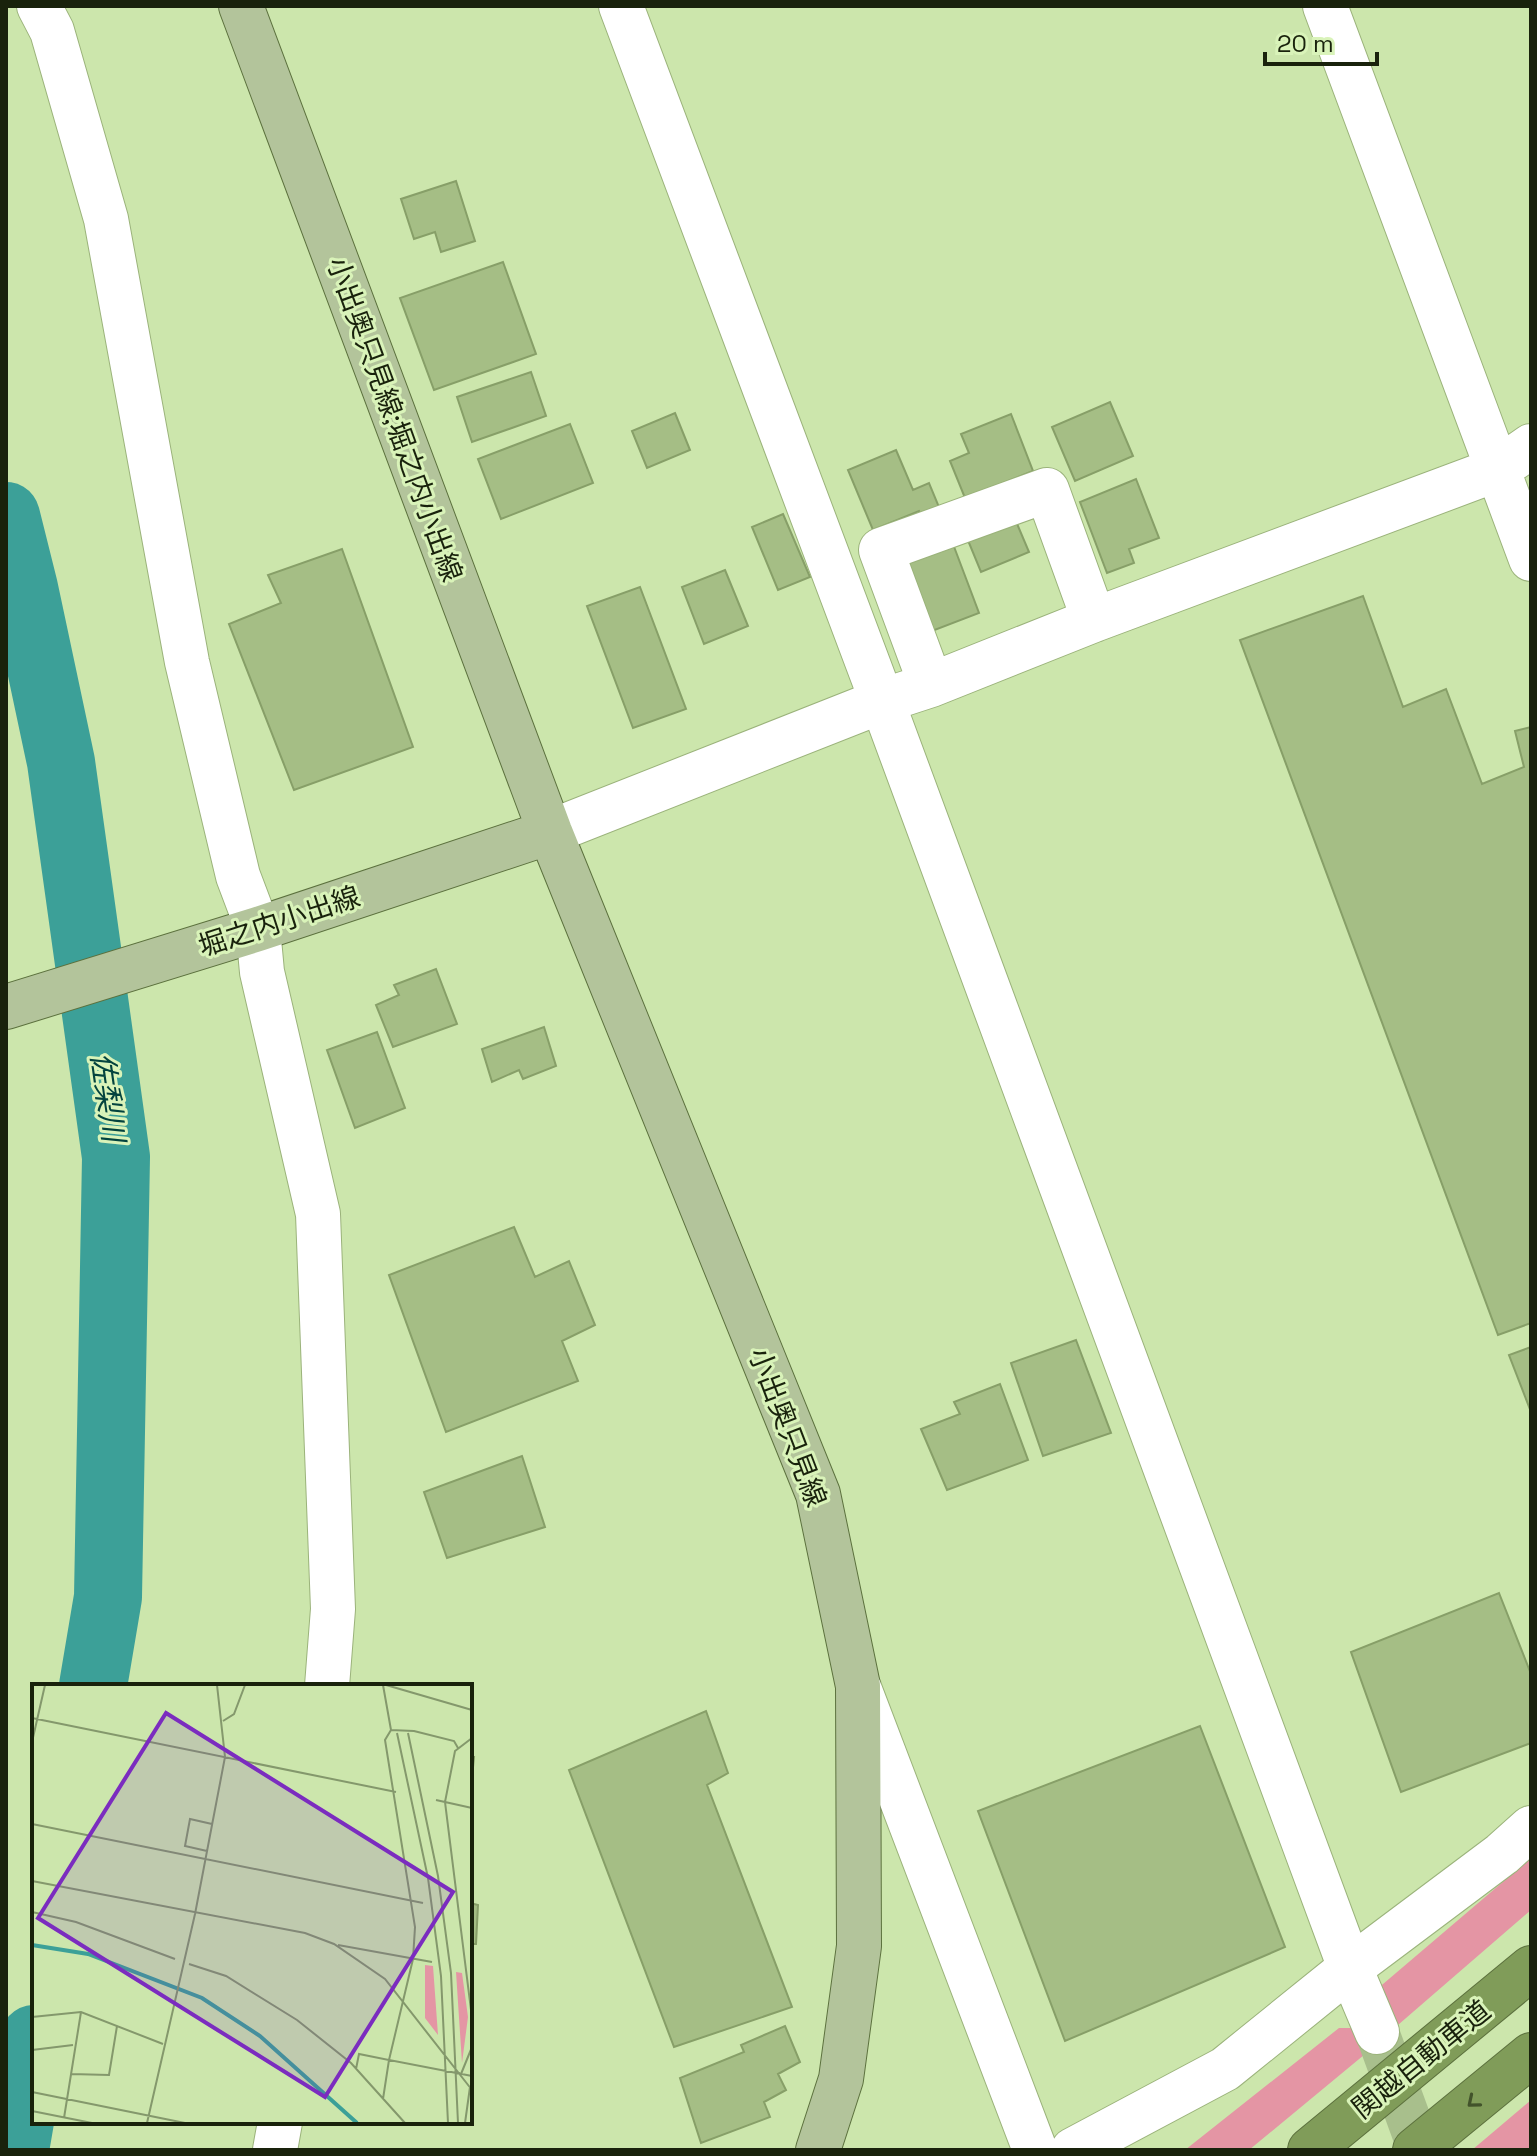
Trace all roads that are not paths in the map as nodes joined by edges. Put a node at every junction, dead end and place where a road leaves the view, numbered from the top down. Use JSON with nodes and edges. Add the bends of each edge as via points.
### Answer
{"nodes":[{"id":1,"x":39,"y":6,"type":"edge"},
{"id":2,"x":241,"y":6,"type":"edge"},
{"id":3,"x":621,"y":6,"type":"edge"},
{"id":4,"x":1325,"y":6,"type":"edge"},
{"id":5,"x":1514,"y":458,"type":"edge"},
{"id":6,"x":1531,"y":559,"type":"edge"},
{"id":7,"x":1094,"y":620,"type":"junction"},
{"id":8,"x":931,"y":685,"type":"junction"},
{"id":9,"x":882,"y":701,"type":"junction"},
{"id":10,"x":550,"y":832,"type":"junction"},
{"id":11,"x":245,"y":933,"type":"junction"},
{"id":12,"x":6,"y":1007,"type":"edge"},
{"id":13,"x":327,"y":1684,"type":"edge"},
{"id":14,"x":858,"y":1686,"type":"junction"},
{"id":15,"x":1531,"y":1828,"type":"edge"},
{"id":16,"x":1350,"y":1968,"type":"junction"},
{"id":17,"x":1531,"y":1968,"type":"edge"},
{"id":18,"x":1377,"y":2032,"type":"tunnel mouth"},
{"id":19,"x":1531,"y":2055,"type":"edge"},
{"id":20,"x":280,"y":2124,"type":"edge"},
{"id":21,"x":275,"y":2150,"type":"edge"},
{"id":22,"x":818,"y":2150,"type":"edge"},
{"id":23,"x":1035,"y":2150,"type":"edge"},
{"id":24,"x":1073,"y":2150,"type":"edge"},
{"id":25,"x":1310,"y":2150,"type":"edge"},
{"id":26,"x":1415,"y":2150,"type":"edge"}],
"edges":[{"from":1,"to":11,"type":"street","via":[[52,31],[106,219],[187,662],[238,876]]},
{"from":2,"to":10,"type":"main road","name":"小出奥只見線;堀之内小出線"},
{"from":3,"to":9,"type":"street"},
{"from":4,"to":5,"type":"street"},
{"from":5,"to":6,"type":"street"},
{"from":5,"to":7,"type":"street"},
{"from":7,"to":8,"type":"street"},
{"from":7,"to":8,"type":"street","via":[[1047,490],[881,550]]},
{"from":8,"to":9,"type":"street"},
{"from":9,"to":10,"type":"street"},
{"from":9,"to":16,"type":"street"},
{"from":10,"to":11,"type":"main road","name":"堀之内小出線"},
{"from":10,"to":14,"type":"main road","name":"小出奥只見線","via":[[818,1494]]},
{"from":11,"to":12,"type":"main road","name":"堀之内小出線"},
{"from":11,"to":13,"type":"street","via":[[262,972],[318,1214],[333,1609]]},
{"from":14,"to":22,"type":"main road","name":"小出奥只見線","via":[[859,1946],[841,2079]]},
{"from":14,"to":23,"type":"street"},
{"from":15,"to":16,"type":"street"},
{"from":16,"to":18,"type":"street"},
{"from":16,"to":24,"type":"street","via":[[1225,2069]]},
{"from":17,"to":25,"type":"highway","name":"関越自動車道"},
{"from":19,"to":26,"type":"highway","one_way":true},
{"from":20,"to":21,"type":"street"}]}
